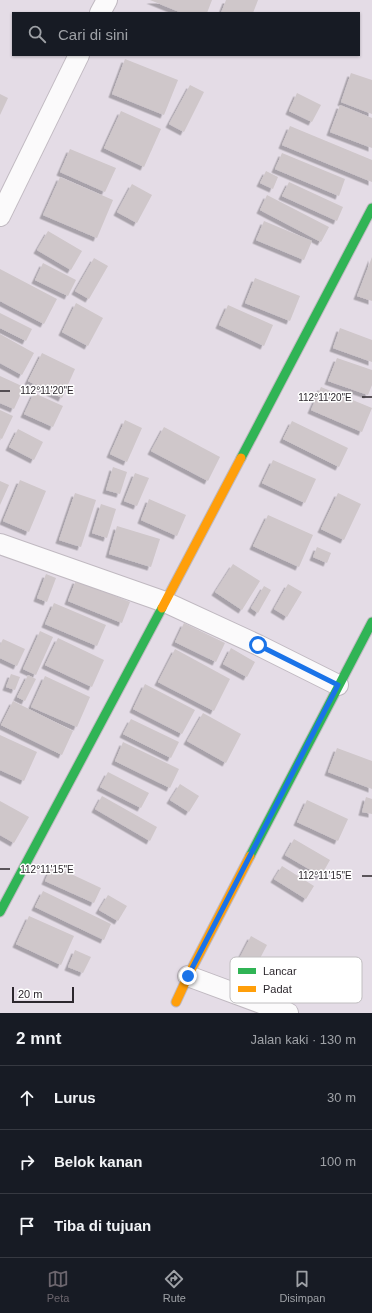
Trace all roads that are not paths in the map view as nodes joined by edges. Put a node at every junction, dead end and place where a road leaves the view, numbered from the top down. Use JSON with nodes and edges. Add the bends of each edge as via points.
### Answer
{"nodes":[{"id":1,"x":107,"y":0,"type":"edge"},
{"id":2,"x":101,"y":12,"type":"edge"},
{"id":3,"x":79,"y":56,"type":"edge"},
{"id":4,"x":372,"y":208,"type":"edge"},
{"id":5,"x":0,"y":216,"type":"edge"},
{"id":6,"x":0,"y":544,"type":"edge"},
{"id":7,"x":165,"y":602,"type":"junction"},
{"id":8,"x":372,"y":622,"type":"edge"},
{"id":9,"x":338,"y":685,"type":"junction"},
{"id":10,"x":0,"y":912,"type":"edge"},
{"id":11,"x":188,"y":976,"type":"junction"},
{"id":12,"x":230,"y":992,"type":"edge"},
{"id":13,"x":176,"y":1002,"type":"dead end"},
{"id":14,"x":261,"y":1003,"type":"edge"},
{"id":15,"x":288,"y":1013,"type":"edge"}],
"edges":[{"from":1,"to":2,"type":"street"},
{"from":3,"to":5,"type":"street"},
{"from":4,"to":7,"type":"street"},
{"from":6,"to":7,"type":"street"},
{"from":7,"to":9,"type":"street"},
{"from":7,"to":10,"type":"street"},
{"from":8,"to":9,"type":"street"},
{"from":9,"to":11,"type":"street"},
{"from":11,"to":12,"type":"street"},
{"from":11,"to":13,"type":"street"},
{"from":14,"to":15,"type":"street"}]}
